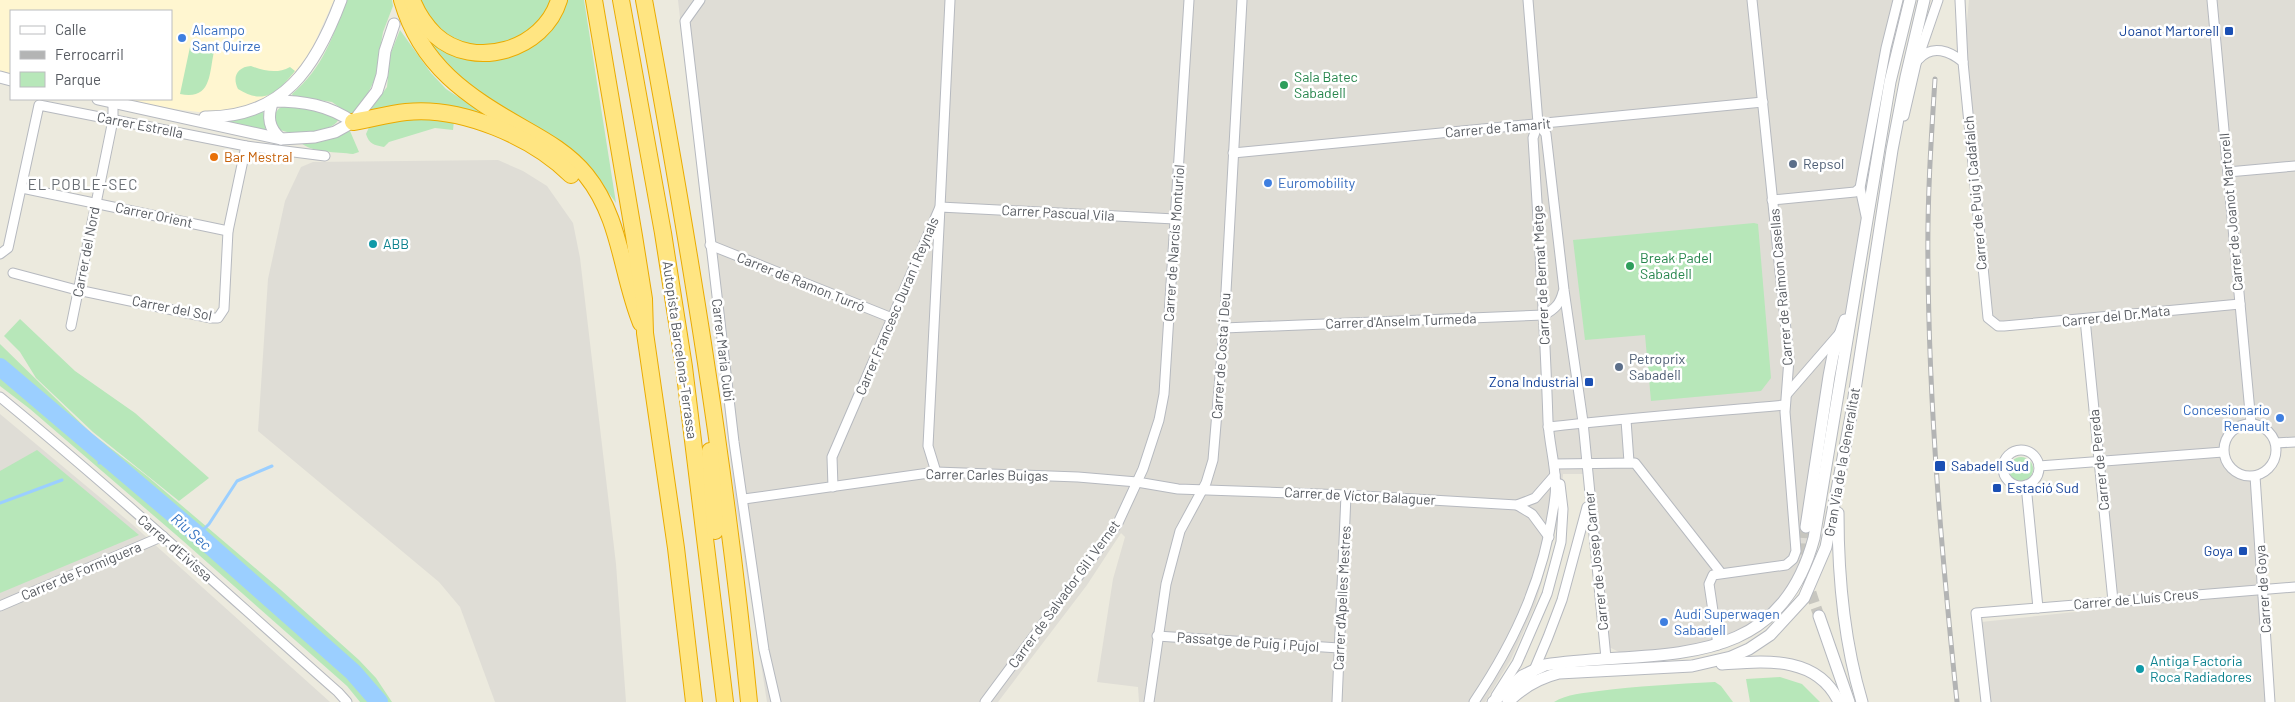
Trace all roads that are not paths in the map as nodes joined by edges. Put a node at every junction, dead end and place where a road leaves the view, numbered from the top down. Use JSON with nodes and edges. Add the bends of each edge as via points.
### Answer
{"nodes":[{"id":1,"x":341,"y":0,"type":"edge"},
{"id":2,"x":402,"y":0,"type":"edge"},
{"id":3,"x":412,"y":0,"type":"edge"},
{"id":4,"x":558,"y":0,"type":"edge"},
{"id":5,"x":594,"y":0,"type":"edge"},
{"id":6,"x":620,"y":0,"type":"edge"},
{"id":7,"x":644,"y":0,"type":"edge"},
{"id":8,"x":700,"y":0,"type":"edge"},
{"id":9,"x":950,"y":0,"type":"edge"},
{"id":10,"x":1189,"y":0,"type":"edge"},
{"id":11,"x":1242,"y":0,"type":"edge"},
{"id":12,"x":1528,"y":0,"type":"edge"},
{"id":13,"x":1752,"y":0,"type":"edge"},
{"id":14,"x":1898,"y":0,"type":"edge"},
{"id":15,"x":1910,"y":0,"type":"edge"},
{"id":16,"x":1924,"y":0,"type":"edge"},
{"id":17,"x":1938,"y":0,"type":"edge"},
{"id":18,"x":1960,"y":0,"type":"edge"},
{"id":19,"x":2212,"y":0,"type":"edge"},
{"id":20,"x":394,"y":24,"type":"dead end"},
{"id":21,"x":1918,"y":61,"type":"junction"},
{"id":22,"x":1963,"y":62,"type":"junction"},
{"id":23,"x":103,"y":100,"type":"edge"},
{"id":24,"x":273,"y":101,"type":"junction"},
{"id":25,"x":1763,"y":102,"type":"junction"},
{"id":26,"x":118,"y":103,"type":"junction"},
{"id":27,"x":180,"y":116,"type":"junction"},
{"id":28,"x":113,"y":120,"type":"junction"},
{"id":29,"x":353,"y":122,"type":"junction"},
{"id":30,"x":1538,"y":123,"type":"junction"},
{"id":31,"x":281,"y":139,"type":"junction"},
{"id":32,"x":246,"y":146,"type":"junction"},
{"id":33,"x":1233,"y":154,"type":"junction"},
{"id":34,"x":326,"y":156,"type":"dead end"},
{"id":35,"x":2295,"y":166,"type":"edge"},
{"id":36,"x":2228,"y":172,"type":"junction"},
{"id":37,"x":22,"y":188,"type":"junction"},
{"id":38,"x":1860,"y":188,"type":"junction"},
{"id":39,"x":1885,"y":194,"type":"junction"},
{"id":40,"x":1772,"y":200,"type":"junction"},
{"id":41,"x":96,"y":203,"type":"junction"},
{"id":42,"x":940,"y":207,"type":"junction"},
{"id":43,"x":1175,"y":219,"type":"junction"},
{"id":44,"x":1867,"y":219,"type":"junction"},
{"id":45,"x":611,"y":223,"type":"junction"},
{"id":46,"x":228,"y":230,"type":"junction"},
{"id":47,"x":710,"y":245,"type":"junction"},
{"id":48,"x":0,"y":254,"type":"edge"},
{"id":49,"x":13,"y":273,"type":"dead end"},
{"id":50,"x":1858,"y":275,"type":"junction"},
{"id":51,"x":79,"y":290,"type":"junction"},
{"id":52,"x":1564,"y":290,"type":"junction"},
{"id":53,"x":2240,"y":304,"type":"junction"},
{"id":54,"x":1544,"y":315,"type":"junction"},
{"id":55,"x":892,"y":318,"type":"junction"},
{"id":56,"x":2085,"y":319,"type":"junction"},
{"id":57,"x":1993,"y":323,"type":"joint"},
{"id":58,"x":71,"y":326,"type":"dead end"},
{"id":59,"x":1224,"y":328,"type":"junction"},
{"id":60,"x":1841,"y":332,"type":"junction"},
{"id":61,"x":645,"y":333,"type":"junction"},
{"id":62,"x":705,"y":358,"type":"junction"},
{"id":63,"x":1786,"y":394,"type":"junction"},
{"id":64,"x":0,"y":397,"type":"edge"},
{"id":65,"x":1785,"y":405,"type":"junction"},
{"id":66,"x":1626,"y":420,"type":"junction"},
{"id":67,"x":1583,"y":422,"type":"junction"},
{"id":68,"x":2251,"y":423,"type":"junction"},
{"id":69,"x":1548,"y":427,"type":"junction"},
{"id":70,"x":2295,"y":442,"type":"edge"},
{"id":71,"x":2276,"y":443,"type":"junction"},
{"id":72,"x":2223,"y":452,"type":"junction"},
{"id":73,"x":2099,"y":461,"type":"junction"},
{"id":74,"x":1629,"y":462,"type":"junction"},
{"id":75,"x":1554,"y":464,"type":"junction"},
{"id":76,"x":1586,"y":464,"type":"junction"},
{"id":77,"x":2039,"y":466,"type":"junction"},
{"id":78,"x":936,"y":472,"type":"junction"},
{"id":79,"x":1555,"y":475,"type":"junction"},
{"id":80,"x":2255,"y":476,"type":"junction"},
{"id":81,"x":1137,"y":482,"type":"junction"},
{"id":82,"x":2026,"y":485,"type":"junction"},
{"id":83,"x":833,"y":487,"type":"junction"},
{"id":84,"x":1838,"y":487,"type":"junction"},
{"id":85,"x":1202,"y":489,"type":"junction"},
{"id":86,"x":1346,"y":495,"type":"junction"},
{"id":87,"x":1589,"y":497,"type":"junction"},
{"id":88,"x":744,"y":499,"type":"junction"},
{"id":89,"x":1517,"y":506,"type":"junction"},
{"id":90,"x":1806,"y":527,"type":"tunnel mouth"},
{"id":91,"x":163,"y":536,"type":"junction"},
{"id":92,"x":1549,"y":537,"type":"junction"},
{"id":93,"x":1721,"y":573,"type":"junction"},
{"id":94,"x":2295,"y":587,"type":"edge"},
{"id":95,"x":2263,"y":589,"type":"junction"},
{"id":96,"x":2113,"y":600,"type":"junction"},
{"id":97,"x":0,"y":606,"type":"edge"},
{"id":98,"x":2038,"y":608,"type":"junction"},
{"id":99,"x":1819,"y":616,"type":"tunnel mouth"},
{"id":100,"x":1157,"y":636,"type":"junction"},
{"id":101,"x":1718,"y":645,"type":"junction"},
{"id":102,"x":1339,"y":648,"type":"junction"},
{"id":103,"x":1606,"y":658,"type":"junction"},
{"id":104,"x":1692,"y":666,"type":"junction"},
{"id":105,"x":1534,"y":669,"type":"junction"},
{"id":106,"x":722,"y":670,"type":"junction"},
{"id":107,"x":347,"y":702,"type":"edge"},
{"id":108,"x":694,"y":702,"type":"edge"},
{"id":109,"x":725,"y":702,"type":"edge"},
{"id":110,"x":749,"y":702,"type":"edge"},
{"id":111,"x":776,"y":702,"type":"edge"},
{"id":112,"x":985,"y":702,"type":"edge"},
{"id":113,"x":1149,"y":702,"type":"edge"},
{"id":114,"x":1337,"y":702,"type":"edge"},
{"id":115,"x":1474,"y":702,"type":"edge"},
{"id":116,"x":1492,"y":702,"type":"edge"},
{"id":117,"x":1501,"y":702,"type":"edge"},
{"id":118,"x":1508,"y":702,"type":"edge"},
{"id":119,"x":1839,"y":702,"type":"edge"},
{"id":120,"x":1849,"y":702,"type":"edge"},
{"id":121,"x":1862,"y":702,"type":"edge"},
{"id":122,"x":1986,"y":702,"type":"edge"},
{"id":123,"x":2270,"y":702,"type":"edge"}],
"edges":[{"from":1,"to":24,"type":"street","via":[[313,61],[300,78]]},
{"from":2,"to":45,"type":"highway","via":[[413,30],[442,71],[472,98],[575,163],[594,187]]},
{"from":3,"to":4,"type":"highway","via":[[422,20],[444,41],[471,52],[487,53],[512,48],[534,36],[547,24]]},
{"from":5,"to":61,"type":"highway","name":"Autopista Barcelona-Terrassa","via":[[640,272]]},
{"from":6,"to":106,"type":"highway","name":"Autopista Barcelona-Terrassa","via":[[684,367]]},
{"from":7,"to":62,"type":"highway"},
{"from":8,"to":47,"type":"street","name":"Carrer María Cubi","via":[[685,21]]},
{"from":9,"to":42,"type":"street","name":"Carrer Francesc Duran i Reynals"},
{"from":10,"to":43,"type":"street","name":"Carrer de Narcís Monturiol"},
{"from":11,"to":33,"type":"street","name":"Carrer de Costa i Deu"},
{"from":12,"to":30,"type":"street","name":"Carrer de Bernat Metge"},
{"from":13,"to":25,"type":"street","name":"Carrer de Raimon Casellas"},
{"from":14,"to":38,"type":"street"},
{"from":15,"to":44,"type":"street","name":"Gran Via de la Generalitat","via":[[1890,82]]},
{"from":16,"to":39,"type":"street","name":"Gran Via de la Generalitat"},
{"from":17,"to":21,"type":"street"},
{"from":18,"to":22,"type":"street","name":"Carrer de Puig i Cadafalch"},
{"from":19,"to":36,"type":"street","name":"Carrer de Joanot Martorell"},
{"from":20,"to":29,"type":"street","via":[[385,51],[380,84]]},
{"from":21,"to":22,"type":"street","via":[[1923,54],[1936,50],[1950,52]]},
{"from":21,"to":39,"type":"street"},
{"from":22,"to":57,"type":"street","name":"Carrer de Puig i Cadafalch","via":[[1986,312]]},
{"from":23,"to":26,"type":"street"},
{"from":24,"to":27,"type":"street","via":[[239,115]]},
{"from":24,"to":29,"type":"street","via":[[302,101],[325,106]]},
{"from":24,"to":31,"type":"street","via":[[269,116],[271,129]]},
{"from":25,"to":30,"type":"street","name":"Carrer de Tamarit"},
{"from":25,"to":40,"type":"street","name":"Carrer de Raimon Casellas"},
{"from":26,"to":27,"type":"street"},
{"from":26,"to":28,"type":"street","name":"Carrer del Nord","via":[[120,116]]},
{"from":27,"to":31,"type":"street"},
{"from":28,"to":32,"type":"street","name":"Carrer Estrella"},
{"from":28,"to":37,"type":"street","name":"Carrer Estrella","via":[[39,105]]},
{"from":28,"to":41,"type":"street","name":"Carrer del Nord"},
{"from":29,"to":31,"type":"street","via":[[335,132],[315,137]]},
{"from":29,"to":45,"type":"highway","via":[[421,112],[455,115],[486,124],[535,148],[565,169],[596,201]]},
{"from":30,"to":33,"type":"street","name":"Carrer de Tamarit"},
{"from":30,"to":52,"type":"street","name":"Carrer de Bernat Metge","via":[[1546,134]]},
{"from":30,"to":54,"type":"street","name":"Carrer de Bernat Metge","via":[[1533,138]]},
{"from":32,"to":34,"type":"street","name":"Carrer Estrella"},
{"from":32,"to":46,"type":"street","name":"Carrer del Sol"},
{"from":33,"to":59,"type":"street","name":"Carrer de Costa i Deu"},
{"from":35,"to":36,"type":"street"},
{"from":36,"to":53,"type":"street","name":"Carrer de Joanot Martorell"},
{"from":37,"to":41,"type":"street","name":"Carrer Orient"},
{"from":37,"to":48,"type":"street","via":[[8,248]]},
{"from":38,"to":40,"type":"street","via":[[1855,192]]},
{"from":38,"to":44,"type":"street"},
{"from":39,"to":84,"type":"street","name":"Gran Via de la Generalitat"},
{"from":40,"to":63,"type":"street","name":"Carrer de Raimon Casellas","via":[[1788,359]]},
{"from":41,"to":46,"type":"street","name":"Carrer Orient"},
{"from":41,"to":51,"type":"street","name":"Carrer del Nord"},
{"from":42,"to":43,"type":"street","name":"Carrer Pascual Vila"},
{"from":42,"to":55,"type":"street","name":"Carrer Francesc Duran i Reynals"},
{"from":42,"to":78,"type":"street","via":[[928,446]]},
{"from":43,"to":81,"type":"street","name":"Carrer de Narcís Monturiol","via":[[1164,394],[1159,420]]},
{"from":44,"to":50,"type":"street","name":"Gran Via de la Generalitat"},
{"from":45,"to":61,"type":"highway","via":[[624,262],[631,299]]},
{"from":46,"to":51,"type":"street","name":"Carrer del Sol","via":[[224,309],[218,318]]},
{"from":47,"to":55,"type":"street","name":"Carrer de Ramon Turró"},
{"from":47,"to":88,"type":"street","name":"Carrer María Cubi"},
{"from":49,"to":51,"type":"street","name":"Carrer del Sol"},
{"from":50,"to":60,"type":"street"},
{"from":50,"to":101,"type":"street","name":"Gran Via de la Generalitat","via":[[1810,556],[1800,578],[1774,614],[1757,627]]},
{"from":51,"to":58,"type":"street","name":"Carrer del Nord"},
{"from":52,"to":54,"type":"street","via":[[1554,310]]},
{"from":52,"to":67,"type":"street","name":"Carrer de Bernat Metge"},
{"from":53,"to":56,"type":"street","name":"Carrer del Dr.Mata"},
{"from":53,"to":68,"type":"street","name":"Carrer de Joanot Martorell"},
{"from":54,"to":59,"type":"street","name":"Carrer d'Anselm Turmeda"},
{"from":54,"to":69,"type":"street","name":"Carrer de Bernat Metge"},
{"from":55,"to":83,"type":"street","name":"Carrer Francesc Duran i Reynals","via":[[832,457]]},
{"from":56,"to":57,"type":"street","name":"Carrer del Dr.Mata","via":[[2004,326]]},
{"from":56,"to":73,"type":"street","name":"Carrer de Pereda"},
{"from":59,"to":85,"type":"street","name":"Carrer de Costa i Deu","via":[[1213,460]]},
{"from":60,"to":63,"type":"street"},
{"from":60,"to":90,"type":"street","via":[[1829,376]]},
{"from":61,"to":108,"type":"highway","name":"Autopista Barcelona-Terrassa"},
{"from":62,"to":106,"type":"highway"},
{"from":62,"to":110,"type":"highway","via":[[727,500]]},
{"from":63,"to":65,"type":"street","name":"Carrer de Raimon Casellas"},
{"from":64,"to":91,"type":"street","name":"Carrer d'Eivissa"},
{"from":65,"to":66,"type":"street"},
{"from":65,"to":93,"type":"street","name":"Carrer de Raimon Casellas","via":[[1795,555],[1786,566]]},
{"from":66,"to":67,"type":"street"},
{"from":66,"to":74,"type":"street"},
{"from":67,"to":69,"type":"street"},
{"from":67,"to":76,"type":"street","name":"Carrer de Bernat Metge"},
{"from":68,"to":71,"type":"street","via":[[2267,430]]},
{"from":68,"to":72,"type":"street","via":[[2235,428],[2226,436]]},
{"from":69,"to":75,"type":"street","name":"Carrer de Bernat Metge"},
{"from":70,"to":71,"type":"street"},
{"from":71,"to":80,"type":"street","via":[[2272,465]]},
{"from":72,"to":73,"type":"street"},
{"from":72,"to":80,"type":"street","via":[[2232,470]]},
{"from":73,"to":77,"type":"street"},
{"from":73,"to":96,"type":"street","name":"Carrer de Pereda"},
{"from":74,"to":76,"type":"street"},
{"from":74,"to":93,"type":"street","via":[[1635,463]]},
{"from":75,"to":76,"type":"street"},
{"from":75,"to":79,"type":"street","name":"Carrer de Bernat Metge"},
{"from":76,"to":87,"type":"street","name":"Carrer de Josep Carner"},
{"from":77,"to":82,"type":"street","via":[[2036,478]]},
{"from":77,"to":82,"type":"street","via":[[2036,457],[2024,450],[2007,457],[2003,466],[2006,478],[2016,485]]},
{"from":78,"to":81,"type":"street","name":"Carrer Carles Buigas"},
{"from":78,"to":83,"type":"street","name":"Carrer Carles Buigas"},
{"from":79,"to":89,"type":"street","via":[[1535,498]]},
{"from":79,"to":92,"type":"street","name":"Carrer de Bernat Metge"},
{"from":79,"to":116,"type":"street","name":"Carrer de Bernat Metge","via":[[1560,483],[1562,500],[1561,542],[1548,594],[1517,663]]},
{"from":80,"to":95,"type":"street","name":"Carrer de Goya"},
{"from":81,"to":85,"type":"street","name":"Carrer Carles Buigas","via":[[1178,489]]},
{"from":81,"to":112,"type":"street","name":"Carrer de Salvador Gil i Vernet","via":[[1118,523]]},
{"from":82,"to":98,"type":"street"},
{"from":83,"to":88,"type":"street","name":"Carrer Carles Buigas"},
{"from":84,"to":104,"type":"street","name":"Gran Via de la Generalitat","via":[[1826,547],[1804,598],[1770,634],[1749,649],[1731,657]]},
{"from":84,"to":121,"type":"street","via":[[1848,645]]},
{"from":85,"to":86,"type":"street","name":"Carrer de Víctor Balaguer"},
{"from":85,"to":100,"type":"street","name":"Carrer de Costa i Deu","via":[[1180,531]]},
{"from":86,"to":89,"type":"street","name":"Carrer de Víctor Balaguer"},
{"from":86,"to":102,"type":"street","name":"Carrer d'Apelles Mestres"},
{"from":87,"to":103,"type":"street","name":"Carrer de Josep Carner"},
{"from":87,"to":105,"type":"street","via":[[1562,600]]},
{"from":88,"to":111,"type":"street","name":"Carrer María Cubi","via":[[764,650]]},
{"from":89,"to":92,"type":"street","via":[[1532,514]]},
{"from":91,"to":97,"type":"street","name":"Carrer de Formiguera"},
{"from":91,"to":107,"type":"street","name":"Carrer d'Eivissa"},
{"from":92,"to":115,"type":"street","name":"Carrer de Bernat Metge","via":[[1532,593],[1513,639]]},
{"from":93,"to":101,"type":"street","via":[[1712,575],[1709,584]]},
{"from":94,"to":95,"type":"street","name":"Carrer de Lluís Creus"},
{"from":95,"to":96,"type":"street","name":"Carrer de Lluís Creus"},
{"from":95,"to":123,"type":"street","name":"Carrer de Goya"},
{"from":96,"to":98,"type":"street","name":"Carrer de Lluís Creus"},
{"from":98,"to":122,"type":"street","name":"Carrer de Lluís Creus","via":[[1976,613]]},
{"from":99,"to":120,"type":"street"},
{"from":100,"to":102,"type":"street","name":"Passatge de Puig i Pujol"},
{"from":100,"to":113,"type":"street","name":"Carrer de Costa i Deu"},
{"from":101,"to":103,"type":"street","name":"Gran Via de la Generalitat","via":[[1701,650]]},
{"from":102,"to":114,"type":"street","name":"Carrer d'Apelles Mestres"},
{"from":103,"to":105,"type":"street","name":"Gran Via de la Generalitat"},
{"from":104,"to":118,"type":"street","name":"Gran Via de la Generalitat","via":[[1558,673],[1532,683]]},
{"from":104,"to":119,"type":"street","via":[[1787,663],[1813,672],[1827,684]]},
{"from":105,"to":116,"type":"street","name":"Gran Via de la Generalitat"},
{"from":105,"to":117,"type":"street","via":[[1528,679]]},
{"from":106,"to":109,"type":"highway","name":"Autopista Barcelona-Terrassa"}]}
